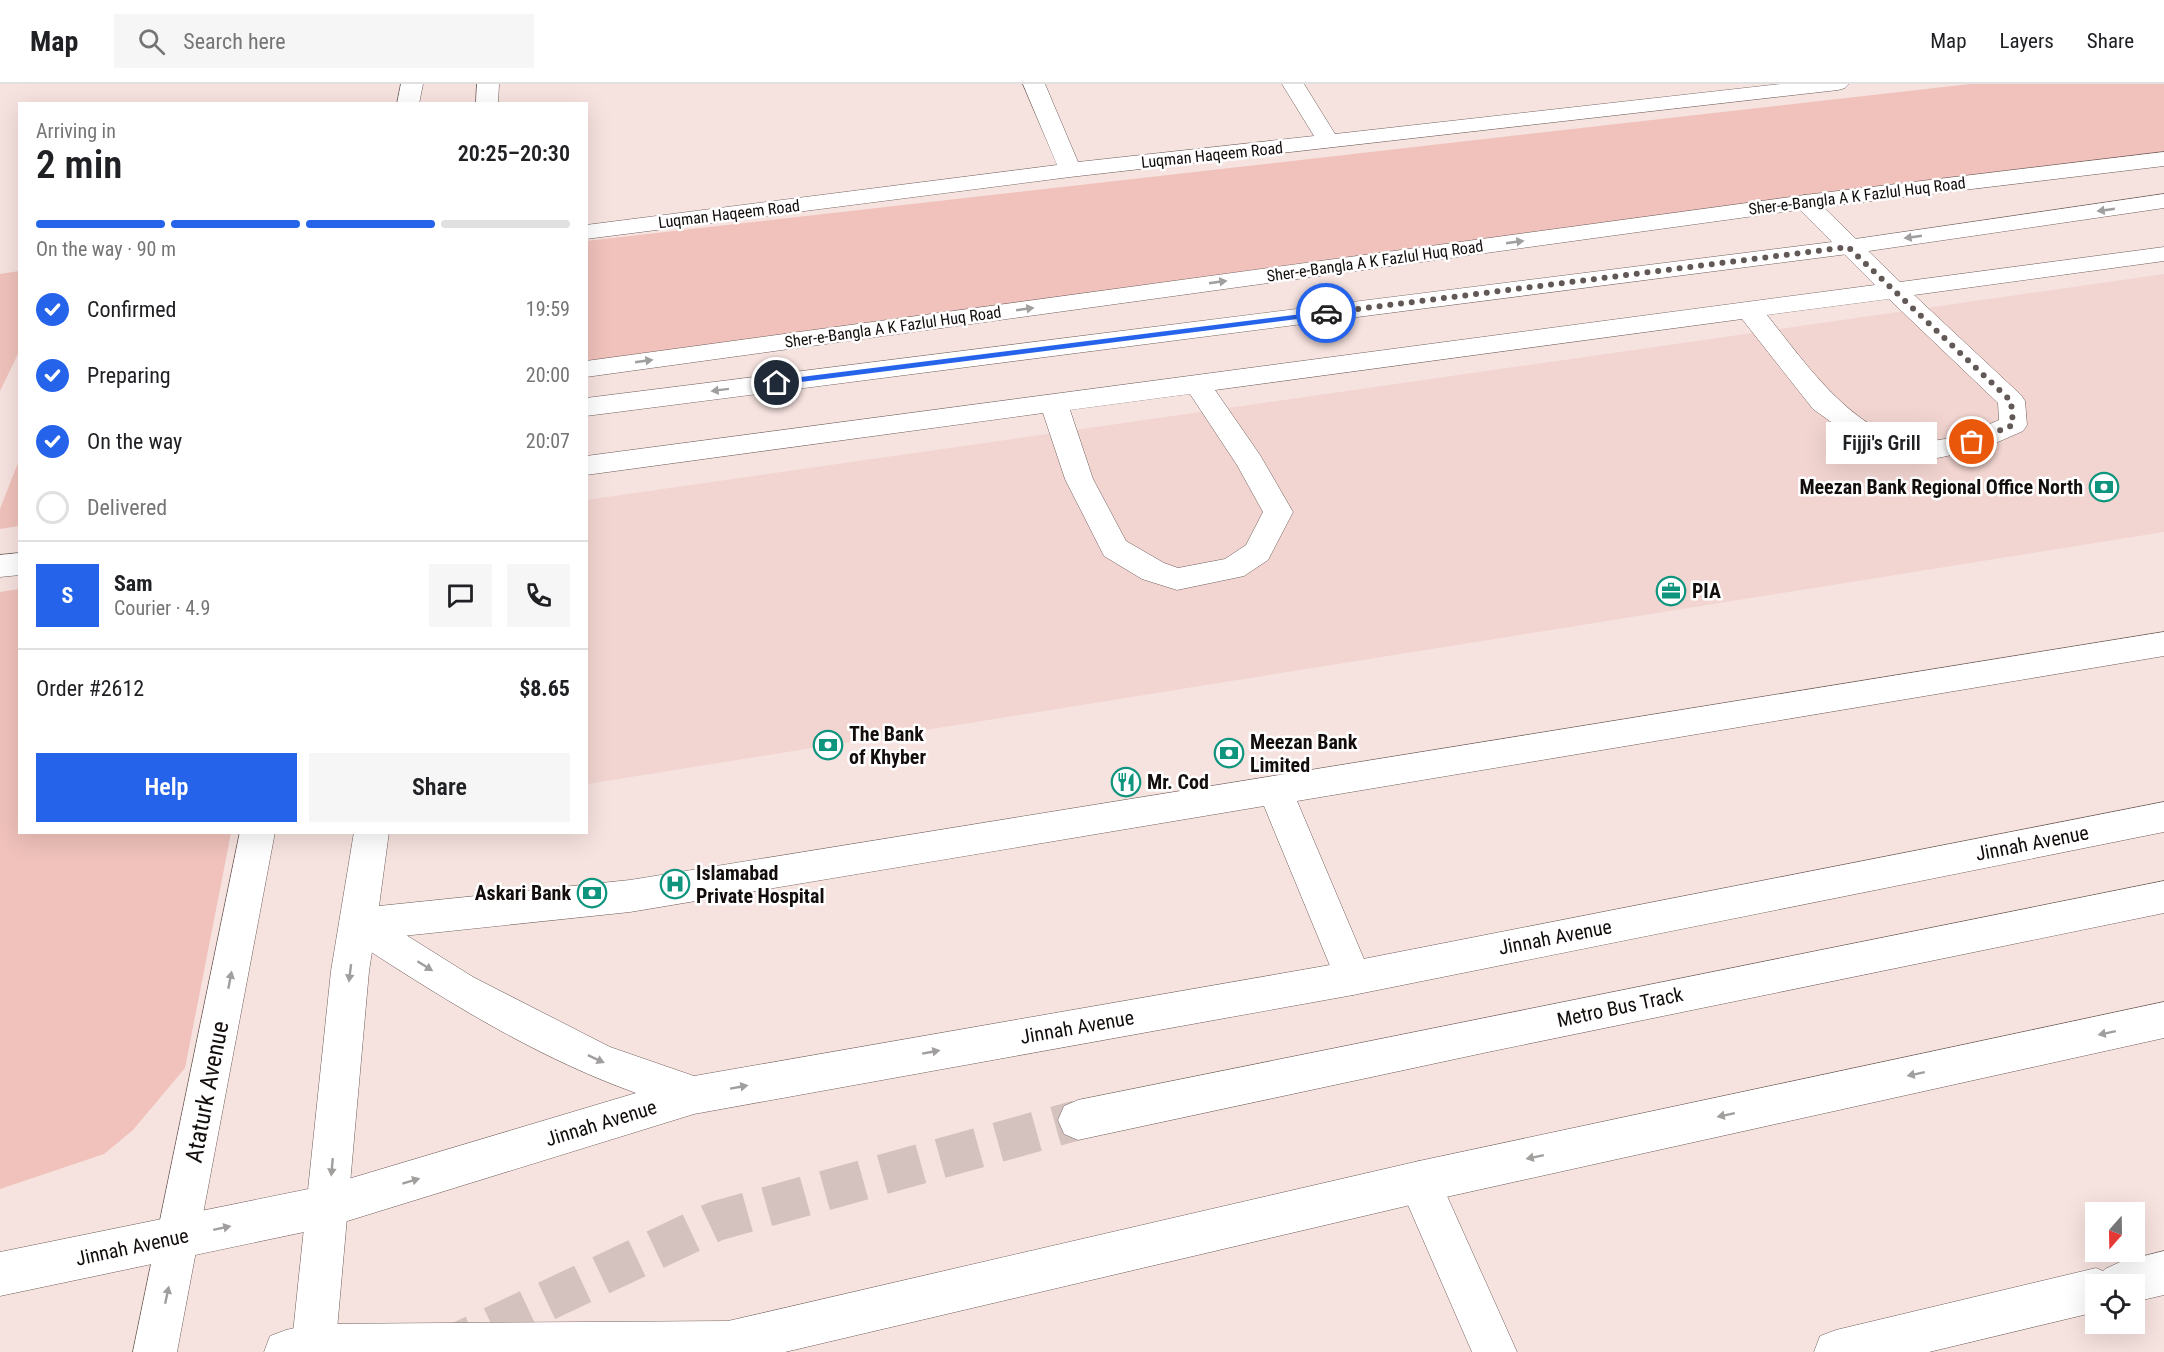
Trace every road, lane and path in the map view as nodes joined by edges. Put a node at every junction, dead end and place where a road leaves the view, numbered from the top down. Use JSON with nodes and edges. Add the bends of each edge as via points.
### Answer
{"nodes":[{"id":1,"x":412,"y":84,"type":"edge"},
{"id":2,"x":488,"y":84,"type":"edge"},
{"id":3,"x":1034,"y":84,"type":"edge"},
{"id":4,"x":1293,"y":84,"type":"edge"},
{"id":5,"x":1838,"y":84,"type":"edge"},
{"id":6,"x":408,"y":102,"type":"edge"},
{"id":7,"x":487,"y":102,"type":"edge"},
{"id":8,"x":1328,"y":141,"type":"junction"},
{"id":9,"x":2164,"y":159,"type":"edge"},
{"id":10,"x":1070,"y":170,"type":"junction"},
{"id":11,"x":2164,"y":201,"type":"edge"},
{"id":12,"x":1805,"y":202,"type":"junction"},
{"id":13,"x":588,"y":232,"type":"edge"},
{"id":14,"x":1848,"y":247,"type":"junction"},
{"id":15,"x":2164,"y":254,"type":"edge"},
{"id":16,"x":1893,"y":291,"type":"junction"},
{"id":17,"x":1749,"y":310,"type":"junction"},
{"id":18,"x":588,"y":369,"type":"edge"},
{"id":19,"x":1198,"y":385,"type":"junction"},
{"id":20,"x":1054,"y":404,"type":"junction"},
{"id":21,"x":588,"y":407,"type":"edge"},
{"id":22,"x":588,"y":466,"type":"edge"},
{"id":23,"x":18,"y":564,"type":"edge"},
{"id":24,"x":0,"y":566,"type":"edge"},
{"id":25,"x":2164,"y":644,"type":"edge"},
{"id":26,"x":1276,"y":792,"type":"junction"},
{"id":27,"x":2164,"y":817,"type":"edge"},
{"id":28,"x":258,"y":834,"type":"edge"},
{"id":29,"x":372,"y":834,"type":"edge"},
{"id":30,"x":2164,"y":897,"type":"edge"},
{"id":31,"x":358,"y":924,"type":"junction"},
{"id":32,"x":1353,"y":978,"type":"junction"},
{"id":33,"x":2164,"y":1020,"type":"edge"},
{"id":34,"x":694,"y":1095,"type":"junction"},
{"id":35,"x":1078,"y":1120,"type":"tunnel mouth"},
{"id":36,"x":1419,"y":1182,"type":"junction"},
{"id":37,"x":328,"y":1206,"type":"junction"},
{"id":38,"x":179,"y":1237,"type":"junction"},
{"id":39,"x":2164,"y":1273,"type":"edge"},
{"id":40,"x":0,"y":1274,"type":"edge"},
{"id":41,"x":2145,"y":1278,"type":"edge"},
{"id":42,"x":2085,"y":1293,"type":"edge"},
{"id":43,"x":304,"y":1350,"type":"edge"},
{"id":44,"x":155,"y":1352,"type":"edge"},
{"id":45,"x":1495,"y":1352,"type":"edge"},
{"id":46,"x":1836,"y":1352,"type":"edge"}],
"edges":[{"from":1,"to":6,"type":"main road"},
{"from":2,"to":7,"type":"main road"},
{"from":3,"to":10,"type":"main road"},
{"from":4,"to":8,"type":"main road"},
{"from":5,"to":8,"type":"main road","name":"Luqman Haqeem Road"},
{"from":8,"to":10,"type":"main road","name":"Luqman Haqeem Road"},
{"from":9,"to":12,"type":"main road","name":"Sher-e-Bangla A K Fazlul Huq Road"},
{"from":10,"to":13,"type":"main road","name":"Luqman Haqeem Road"},
{"from":11,"to":14,"type":"main road","one_way":true},
{"from":12,"to":14,"type":"main road"},
{"from":18,"to":12,"type":"main road","name":"Sher-e-Bangla A K Fazlul Huq Road","one_way":true},
{"from":14,"to":16,"type":"main road"},
{"from":14,"to":21,"type":"main road","one_way":true},
{"from":15,"to":16,"type":"main road"},
{"from":16,"to":17,"type":"main road"},
{"from":16,"to":17,"type":"main road","via":[[2011,401],[2013,425],[1972,442],[1927,451],[1883,445],[1822,403]]},
{"from":17,"to":19,"type":"main road"},
{"from":19,"to":20,"type":"main road"},
{"from":19,"to":20,"type":"main road","via":[[1278,512],[1257,552],[1233,568],[1177,579],[1153,572],[1115,548],[1079,479]]},
{"from":20,"to":22,"type":"main road"},
{"from":23,"to":24,"type":"main road"},
{"from":25,"to":26,"type":"main road"},
{"from":26,"to":31,"type":"main road","via":[[630,896]]},
{"from":26,"to":32,"type":"main road"},
{"from":27,"to":32,"type":"main road","name":"Jinnah Avenue"},
{"from":38,"to":28,"type":"main road","name":"Ataturk Avenue","one_way":true},
{"from":29,"to":31,"type":"main road"},
{"from":30,"to":35,"type":"main road","name":"Metro Bus Track"},
{"from":31,"to":34,"type":"main road","one_way":true,"via":[[460,989],[600,1062]]},
{"from":31,"to":37,"type":"main road","one_way":true},
{"from":34,"to":32,"type":"main road","name":"Jinnah Avenue","one_way":true},
{"from":33,"to":36,"type":"main road","one_way":true},
{"from":37,"to":34,"type":"main road","name":"Jinnah Avenue","one_way":true},
{"from":36,"to":43,"type":"main road","via":[[728,1342]]},
{"from":36,"to":45,"type":"main road"},
{"from":38,"to":37,"type":"main road","name":"Jinnah Avenue","one_way":true},
{"from":37,"to":43,"type":"main road"},
{"from":38,"to":40,"type":"main road","name":"Jinnah Avenue"},
{"from":44,"to":38,"type":"main road","name":"Ataturk Avenue","one_way":true},
{"from":39,"to":41,"type":"main road"},
{"from":42,"to":46,"type":"main road"}]}
